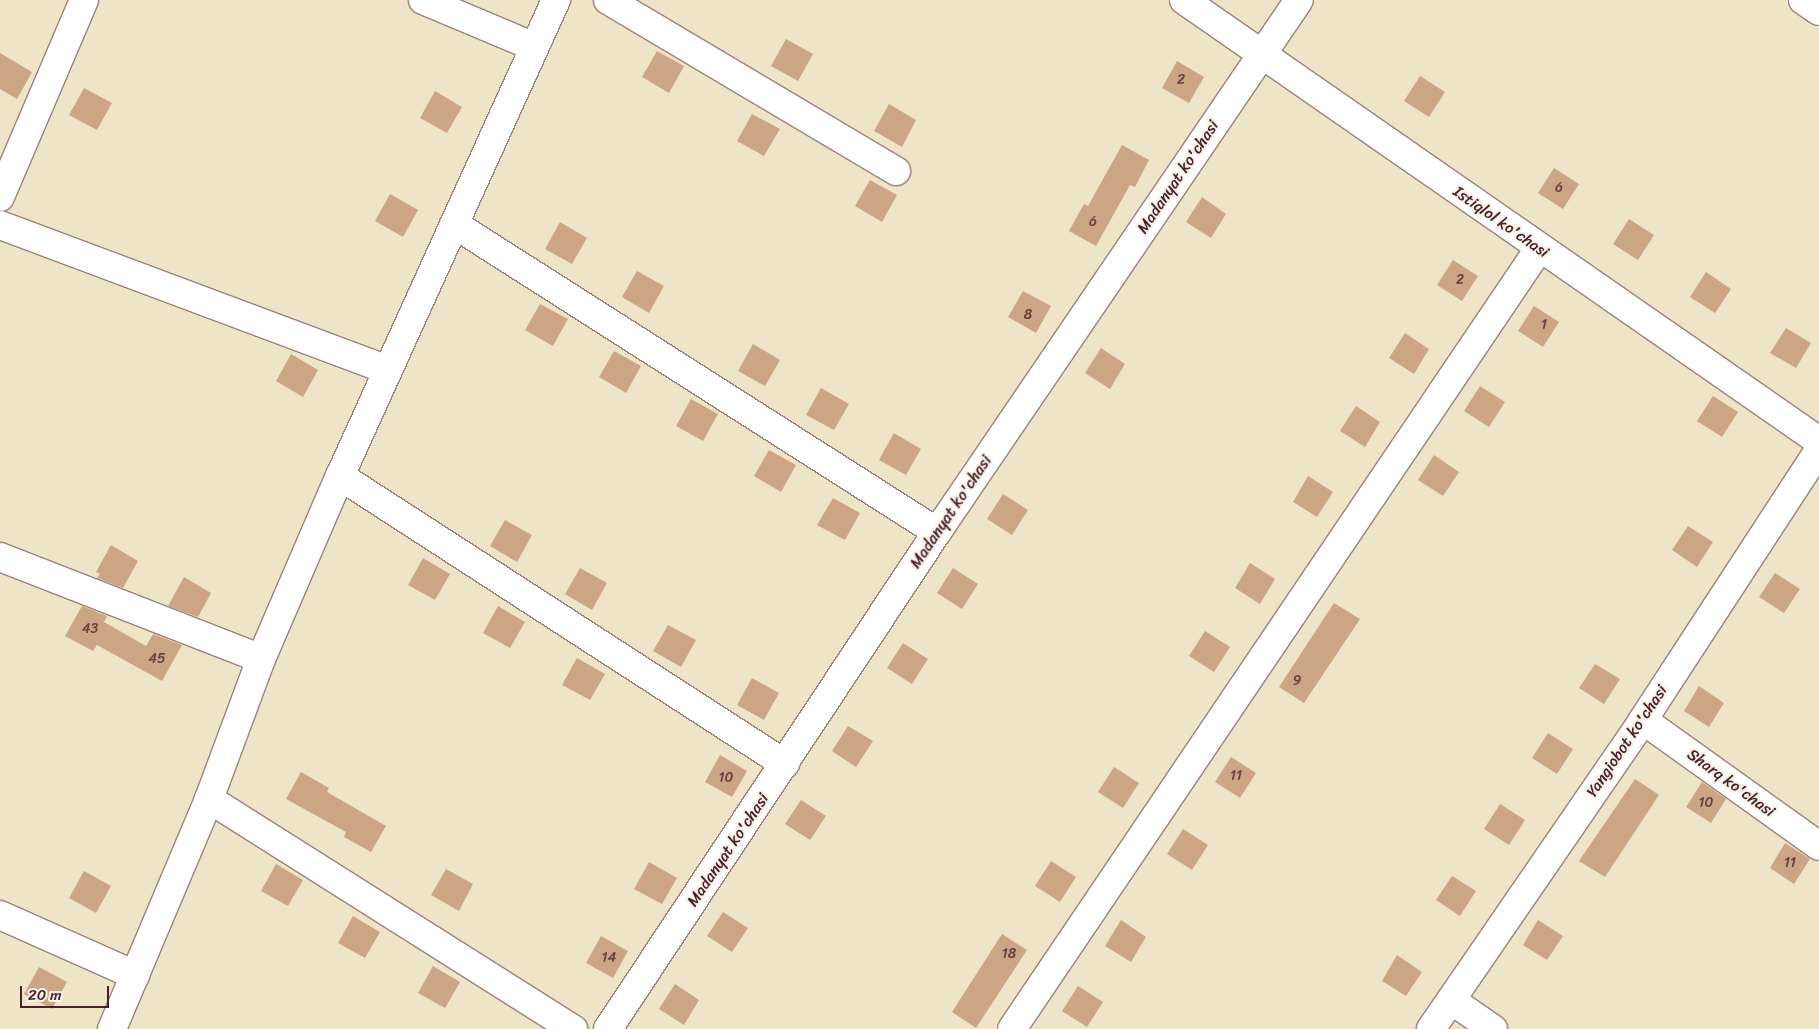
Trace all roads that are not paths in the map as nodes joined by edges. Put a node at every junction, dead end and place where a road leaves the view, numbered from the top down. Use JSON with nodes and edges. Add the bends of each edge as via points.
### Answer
{"nodes":[{"id":1,"x":84,"y":0,"type":"edge"},
{"id":2,"x":423,"y":0,"type":"edge"},
{"id":3,"x":556,"y":0,"type":"edge"},
{"id":4,"x":608,"y":0,"type":"edge"},
{"id":5,"x":1184,"y":0,"type":"edge"},
{"id":6,"x":1299,"y":0,"type":"edge"},
{"id":7,"x":1803,"y":0,"type":"edge"},
{"id":8,"x":1819,"y":11,"type":"edge"},
{"id":9,"x":535,"y":47,"type":"junction"},
{"id":10,"x":1263,"y":54,"type":"junction"},
{"id":11,"x":896,"y":171,"type":"dead end"},
{"id":12,"x":0,"y":197,"type":"edge"},
{"id":13,"x":454,"y":224,"type":"junction"},
{"id":14,"x":0,"y":225,"type":"edge"},
{"id":15,"x":1539,"y":249,"type":"junction"},
{"id":16,"x":388,"y":370,"type":"junction"},
{"id":17,"x":1819,"y":441,"type":"edge"},
{"id":18,"x":1819,"y":450,"type":"edge"},
{"id":19,"x":340,"y":476,"type":"junction"},
{"id":20,"x":937,"y":532,"type":"junction"},
{"id":21,"x":0,"y":557,"type":"edge"},
{"id":22,"x":261,"y":659,"type":"junction"},
{"id":23,"x":1643,"y":720,"type":"junction"},
{"id":24,"x":785,"y":764,"type":"junction"},
{"id":25,"x":208,"y":799,"type":"junction"},
{"id":26,"x":1819,"y":846,"type":"edge"},
{"id":27,"x":0,"y":915,"type":"edge"},
{"id":28,"x":135,"y":975,"type":"junction"},
{"id":29,"x":1451,"y":1000,"type":"junction"},
{"id":30,"x":112,"y":1029,"type":"edge"},
{"id":31,"x":573,"y":1029,"type":"edge"},
{"id":32,"x":608,"y":1029,"type":"edge"},
{"id":33,"x":1012,"y":1029,"type":"edge"},
{"id":34,"x":1432,"y":1029,"type":"edge"},
{"id":35,"x":1493,"y":1029,"type":"edge"}],
"edges":[{"from":1,"to":12,"type":"street"},
{"from":2,"to":9,"type":"street"},
{"from":3,"to":9,"type":"street"},
{"from":4,"to":11,"type":"street"},
{"from":5,"to":10,"type":"street","name":"Istiqlol ko'chasi"},
{"from":6,"to":10,"type":"street","name":"Madanyat ko'chasi"},
{"from":7,"to":8,"type":"street"},
{"from":9,"to":13,"type":"street"},
{"from":10,"to":15,"type":"street","name":"Istiqlol ko'chasi"},
{"from":10,"to":20,"type":"street","name":"Madanyat ko'chasi"},
{"from":13,"to":16,"type":"street"},
{"from":13,"to":20,"type":"street"},
{"from":14,"to":16,"type":"street"},
{"from":15,"to":17,"type":"street","name":"Istiqlol ko'chasi"},
{"from":15,"to":33,"type":"street"},
{"from":16,"to":19,"type":"street"},
{"from":18,"to":23,"type":"street","name":"Yangiobot ko'chasi"},
{"from":19,"to":22,"type":"street"},
{"from":19,"to":24,"type":"street"},
{"from":20,"to":24,"type":"street","name":"Madanyat ko'chasi"},
{"from":21,"to":22,"type":"street"},
{"from":22,"to":25,"type":"street"},
{"from":23,"to":26,"type":"street","name":"Sharq ko'chasi"},
{"from":23,"to":29,"type":"street","name":"Yangiobot ko'chasi"},
{"from":24,"to":32,"type":"street","name":"Madanyat ko'chasi"},
{"from":25,"to":28,"type":"street"},
{"from":25,"to":31,"type":"street"},
{"from":27,"to":28,"type":"street"},
{"from":28,"to":30,"type":"street"},
{"from":29,"to":34,"type":"street","name":"Yangiobot ko'chasi"},
{"from":29,"to":35,"type":"street"}]}
